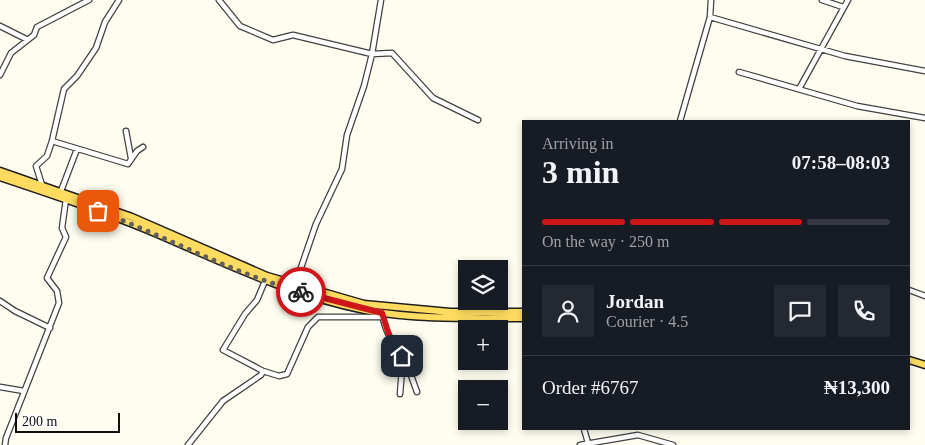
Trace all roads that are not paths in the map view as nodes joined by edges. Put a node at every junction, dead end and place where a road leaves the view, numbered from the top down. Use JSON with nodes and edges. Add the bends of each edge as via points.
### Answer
{"nodes":[{"id":1,"x":89,"y":0,"type":"edge"},
{"id":2,"x":119,"y":0,"type":"edge"},
{"id":3,"x":219,"y":0,"type":"edge"},
{"id":4,"x":381,"y":0,"type":"edge"},
{"id":5,"x":711,"y":0,"type":"edge"},
{"id":6,"x":822,"y":0,"type":"edge"},
{"id":7,"x":848,"y":0,"type":"edge"},
{"id":8,"x":843,"y":7,"type":"junction"},
{"id":9,"x":710,"y":17,"type":"junction"},
{"id":10,"x":0,"y":26,"type":"edge"},
{"id":11,"x":26,"y":40,"type":"junction"},
{"id":12,"x":820,"y":50,"type":"junction"},
{"id":13,"x":372,"y":54,"type":"junction"},
{"id":14,"x":925,"y":71,"type":"edge"},
{"id":15,"x":739,"y":72,"type":"dead end"},
{"id":16,"x":0,"y":75,"type":"edge"},
{"id":17,"x":799,"y":89,"type":"junction"},
{"id":18,"x":925,"y":118,"type":"edge"},
{"id":19,"x":478,"y":120,"type":"dead end"},
{"id":20,"x":680,"y":120,"type":"edge"},
{"id":21,"x":126,"y":131,"type":"dead end"},
{"id":22,"x":52,"y":141,"type":"junction"},
{"id":23,"x":143,"y":147,"type":"dead end"},
{"id":24,"x":76,"y":149,"type":"junction"},
{"id":25,"x":132,"y":160,"type":"junction"},
{"id":26,"x":0,"y":171,"type":"edge"},
{"id":27,"x":0,"y":177,"type":"edge"},
{"id":28,"x":42,"y":185,"type":"junction"},
{"id":29,"x":61,"y":191,"type":"junction"},
{"id":30,"x":66,"y":198,"type":"junction"},
{"id":31,"x":266,"y":281,"type":"junction"},
{"id":32,"x":295,"y":285,"type":"junction"},
{"id":33,"x":910,"y":290,"type":"edge"},
{"id":34,"x":925,"y":296,"type":"edge"},
{"id":35,"x":0,"y":301,"type":"edge"},
{"id":36,"x":522,"y":312,"type":"edge"},
{"id":37,"x":382,"y":315,"type":"junction"},
{"id":38,"x":522,"y":318,"type":"edge"},
{"id":39,"x":50,"y":328,"type":"junction"},
{"id":40,"x":910,"y":360,"type":"edge"},
{"id":41,"x":411,"y":364,"type":"junction"},
{"id":42,"x":925,"y":365,"type":"edge"},
{"id":43,"x":263,"y":371,"type":"junction"},
{"id":44,"x":0,"y":387,"type":"edge"},
{"id":45,"x":24,"y":392,"type":"junction"},
{"id":46,"x":417,"y":392,"type":"dead end"},
{"id":47,"x":400,"y":394,"type":"dead end"},
{"id":48,"x":584,"y":430,"type":"edge"},
{"id":49,"x":0,"y":441,"type":"edge"},
{"id":50,"x":588,"y":443,"type":"junction"},
{"id":51,"x":4,"y":445,"type":"edge"},
{"id":52,"x":188,"y":445,"type":"edge"},
{"id":53,"x":580,"y":445,"type":"edge"},
{"id":54,"x":673,"y":445,"type":"edge"}],
"edges":[{"from":1,"to":11,"type":"street","via":[[37,27],[34,36]]},
{"from":2,"to":22,"type":"street","via":[[105,22],[96,48],[64,89]]},
{"from":3,"to":13,"type":"street","via":[[240,26],[273,40],[293,35]]},
{"from":4,"to":13,"type":"street"},
{"from":5,"to":9,"type":"street"},
{"from":6,"to":8,"type":"street"},
{"from":7,"to":8,"type":"street"},
{"from":8,"to":12,"type":"street"},
{"from":9,"to":12,"type":"street"},
{"from":9,"to":20,"type":"street"},
{"from":10,"to":11,"type":"street"},
{"from":11,"to":16,"type":"street","via":[[11,53]]},
{"from":12,"to":14,"type":"street"},
{"from":12,"to":17,"type":"street"},
{"from":13,"to":19,"type":"street","via":[[392,53],[433,98]]},
{"from":13,"to":32,"type":"street","via":[[347,135],[342,168],[316,224]]},
{"from":15,"to":17,"type":"street"},
{"from":17,"to":18,"type":"street","via":[[857,106]]},
{"from":21,"to":25,"type":"street"},
{"from":22,"to":24,"type":"street"},
{"from":22,"to":28,"type":"street","via":[[47,156],[36,166]]},
{"from":23,"to":25,"type":"street"},
{"from":24,"to":25,"type":"street","via":[[125,164]]},
{"from":24,"to":29,"type":"street"},
{"from":26,"to":28,"type":"main road"},
{"from":27,"to":30,"type":"main road"},
{"from":28,"to":29,"type":"main road"},
{"from":29,"to":32,"type":"main road","via":[[162,228],[267,276]]},
{"from":30,"to":31,"type":"main road"},
{"from":30,"to":39,"type":"street","via":[[62,228],[66,237],[46,278],[59,296]]},
{"from":31,"to":37,"type":"main road"},
{"from":31,"to":43,"type":"street","via":[[223,350]]},
{"from":32,"to":36,"type":"main road","via":[[383,307],[450,312]]},
{"from":33,"to":34,"type":"street"},
{"from":35,"to":39,"type":"street"},
{"from":37,"to":38,"type":"main road","via":[[450,319]]},
{"from":37,"to":41,"type":"street","via":[[390,338]]},
{"from":37,"to":43,"type":"street","via":[[318,317],[308,327],[287,374],[279,376]]},
{"from":39,"to":45,"type":"street"},
{"from":40,"to":42,"type":"main road"},
{"from":41,"to":46,"type":"street","via":[[408,367]]},
{"from":41,"to":47,"type":"street","via":[[402,369]]},
{"from":43,"to":52,"type":"street","via":[[223,401]]},
{"from":44,"to":45,"type":"street"},
{"from":45,"to":51,"type":"street"},
{"from":48,"to":50,"type":"street"},
{"from":49,"to":51,"type":"street"},
{"from":50,"to":53,"type":"street"},
{"from":50,"to":54,"type":"street","via":[[641,435]]}]}
